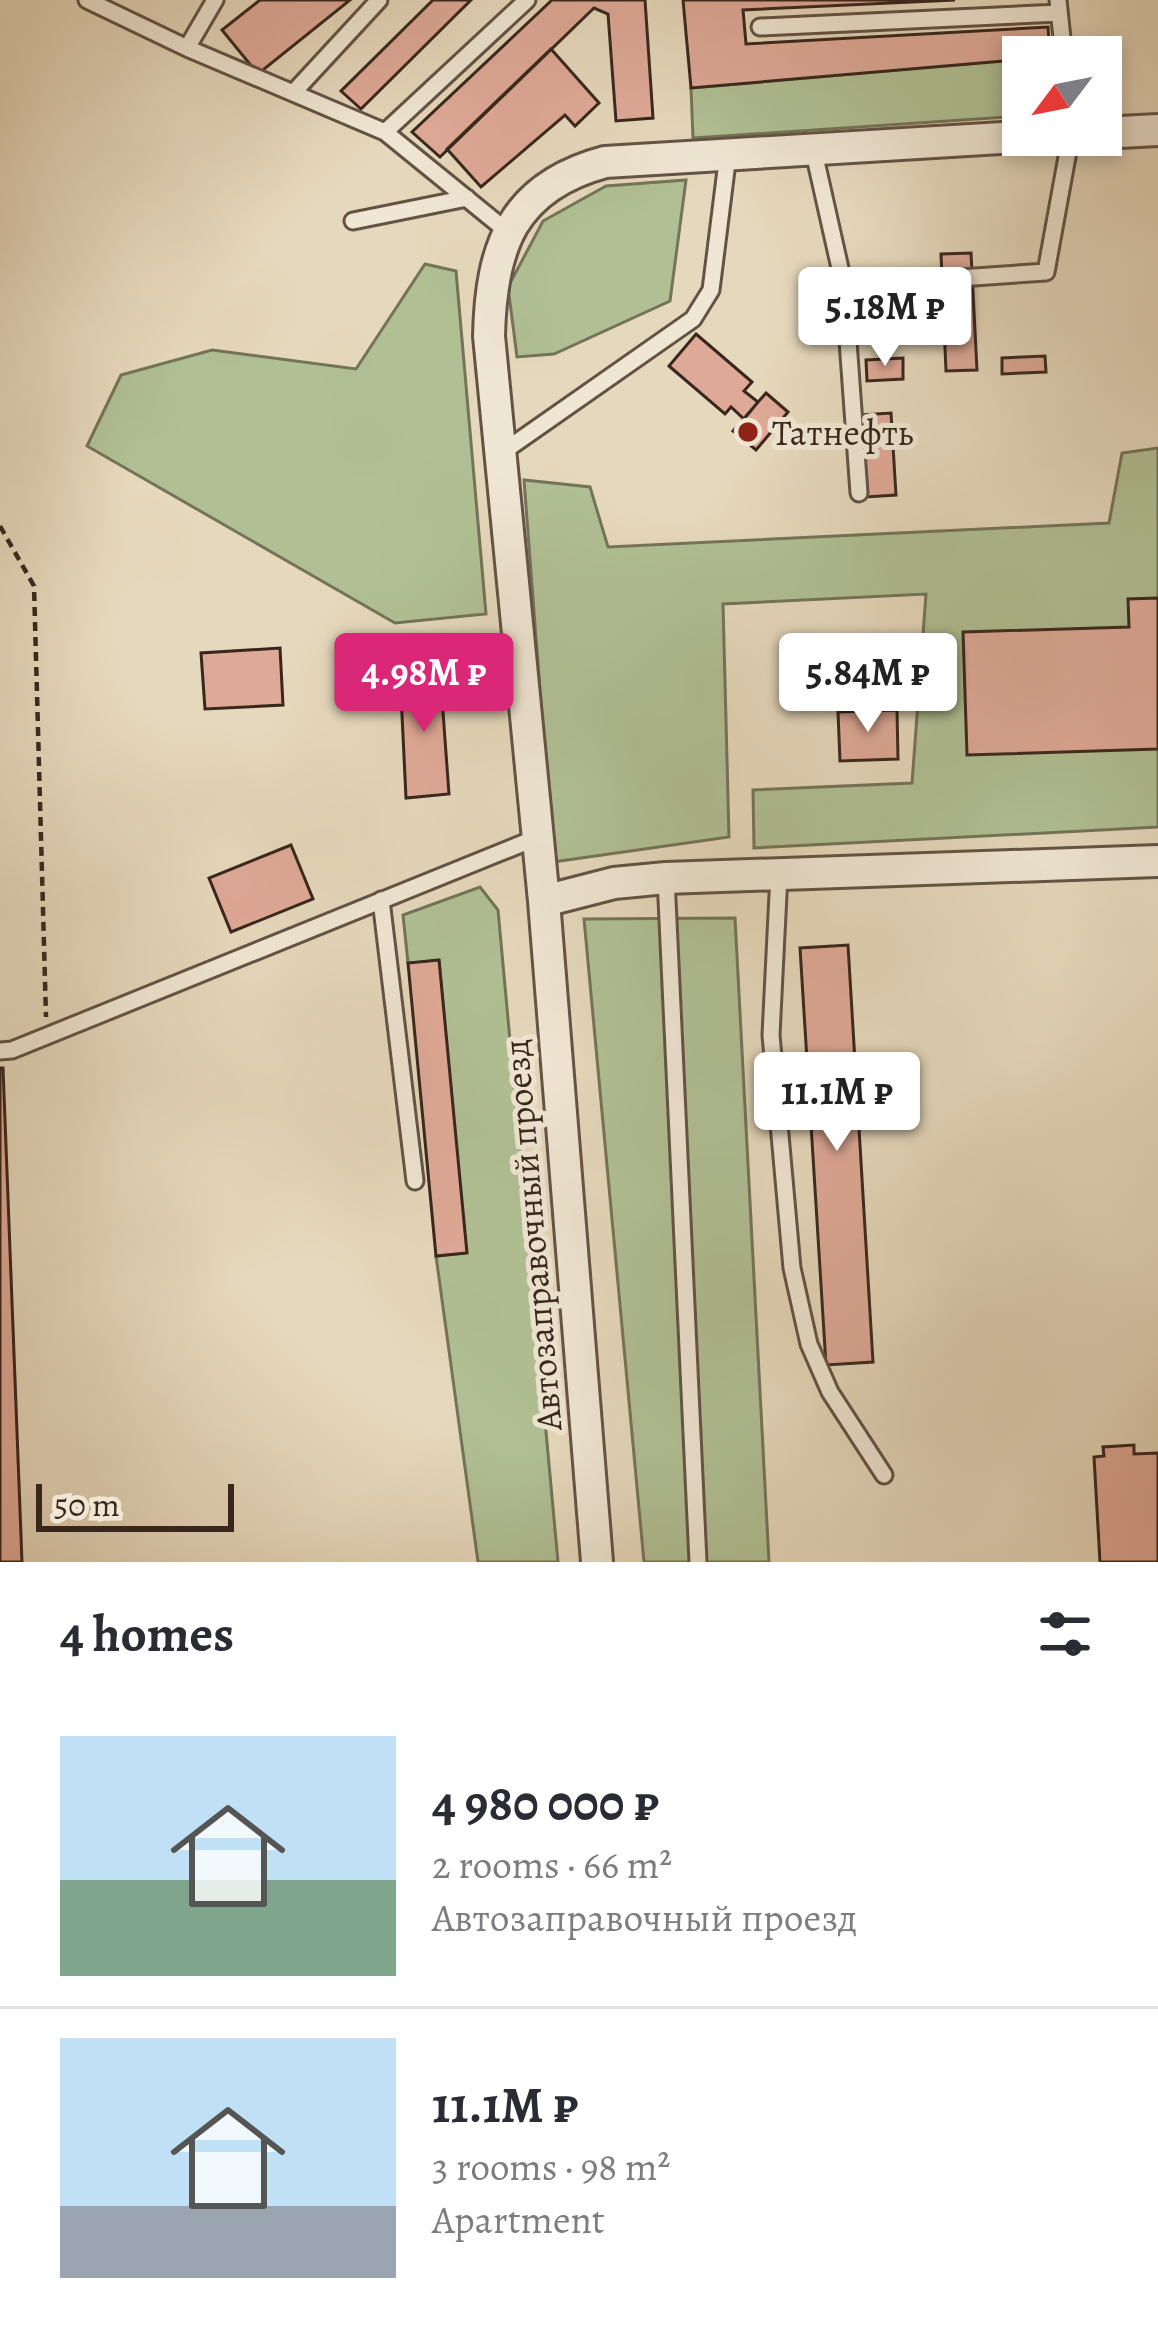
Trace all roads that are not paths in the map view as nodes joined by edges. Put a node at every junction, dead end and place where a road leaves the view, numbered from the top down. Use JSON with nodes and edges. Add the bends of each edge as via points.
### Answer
{"nodes":[{"id":1,"x":87,"y":0,"type":"edge"},
{"id":2,"x":215,"y":0,"type":"edge"},
{"id":3,"x":379,"y":0,"type":"edge"},
{"id":4,"x":526,"y":0,"type":"edge"},
{"id":5,"x":1059,"y":7,"type":"edge"},
{"id":6,"x":760,"y":27,"type":"dead end"},
{"id":7,"x":187,"y":48,"type":"junction"},
{"id":8,"x":293,"y":93,"type":"junction"},
{"id":9,"x":1158,"y":130,"type":"edge"},
{"id":10,"x":385,"y":132,"type":"junction"},
{"id":11,"x":1122,"y":132,"type":"edge"},
{"id":12,"x":1002,"y":138,"type":"edge"},
{"id":13,"x":813,"y":148,"type":"junction"},
{"id":14,"x":728,"y":154,"type":"junction"},
{"id":15,"x":1067,"y":156,"type":"edge"},
{"id":16,"x":467,"y":198,"type":"junction"},
{"id":17,"x":353,"y":221,"type":"dead end"},
{"id":18,"x":508,"y":232,"type":"junction"},
{"id":19,"x":844,"y":286,"type":"junction"},
{"id":20,"x":500,"y":454,"type":"junction"},
{"id":21,"x":859,"y":494,"type":"dead end"},
{"id":22,"x":536,"y":838,"type":"junction"},
{"id":23,"x":1158,"y":861,"type":"edge"},
{"id":24,"x":779,"y":874,"type":"junction"},
{"id":25,"x":665,"y":878,"type":"junction"},
{"id":26,"x":381,"y":900,"type":"junction"},
{"id":27,"x":544,"y":902,"type":"junction"},
{"id":28,"x":0,"y":1051,"type":"edge"},
{"id":29,"x":415,"y":1181,"type":"dead end"},
{"id":30,"x":884,"y":1475,"type":"dead end"},
{"id":31,"x":597,"y":1562,"type":"edge"},
{"id":32,"x":698,"y":1562,"type":"edge"}],
"edges":[{"from":1,"to":7,"type":"lane"},
{"from":2,"to":7,"type":"lane"},
{"from":3,"to":8,"type":"lane"},
{"from":4,"to":10,"type":"lane"},
{"from":5,"to":6,"type":"lane"},
{"from":7,"to":8,"type":"lane"},
{"from":8,"to":10,"type":"lane"},
{"from":9,"to":11,"type":"street"},
{"from":10,"to":16,"type":"lane"},
{"from":12,"to":13,"type":"street","name":"Автозаправочный проезд"},
{"from":13,"to":14,"type":"street","name":"Автозаправочный проезд"},
{"from":13,"to":19,"type":"lane"},
{"from":14,"to":18,"type":"street","name":"Автозаправочный проезд","via":[[575,170],[529,203]]},
{"from":14,"to":20,"type":"lane","via":[[711,290],[692,319]]},
{"from":15,"to":19,"type":"lane","via":[[1046,272]]},
{"from":16,"to":17,"type":"lane"},
{"from":16,"to":18,"type":"lane"},
{"from":18,"to":20,"type":"street","name":"Автозаправочный проезд","via":[[490,289]]},
{"from":19,"to":21,"type":"lane"},
{"from":20,"to":22,"type":"street","name":"Автозаправочный проезд"},
{"from":22,"to":26,"type":"lane"},
{"from":22,"to":27,"type":"street","name":"Автозаправочный проезд"},
{"from":23,"to":24,"type":"street"},
{"from":24,"to":25,"type":"street"},
{"from":24,"to":30,"type":"lane","via":[[771,1035],[792,1268],[808,1344]]},
{"from":25,"to":27,"type":"street"},
{"from":25,"to":32,"type":"lane"},
{"from":26,"to":28,"type":"lane"},
{"from":26,"to":29,"type":"lane"},
{"from":27,"to":31,"type":"street","name":"Автозаправочный проезд"}]}
